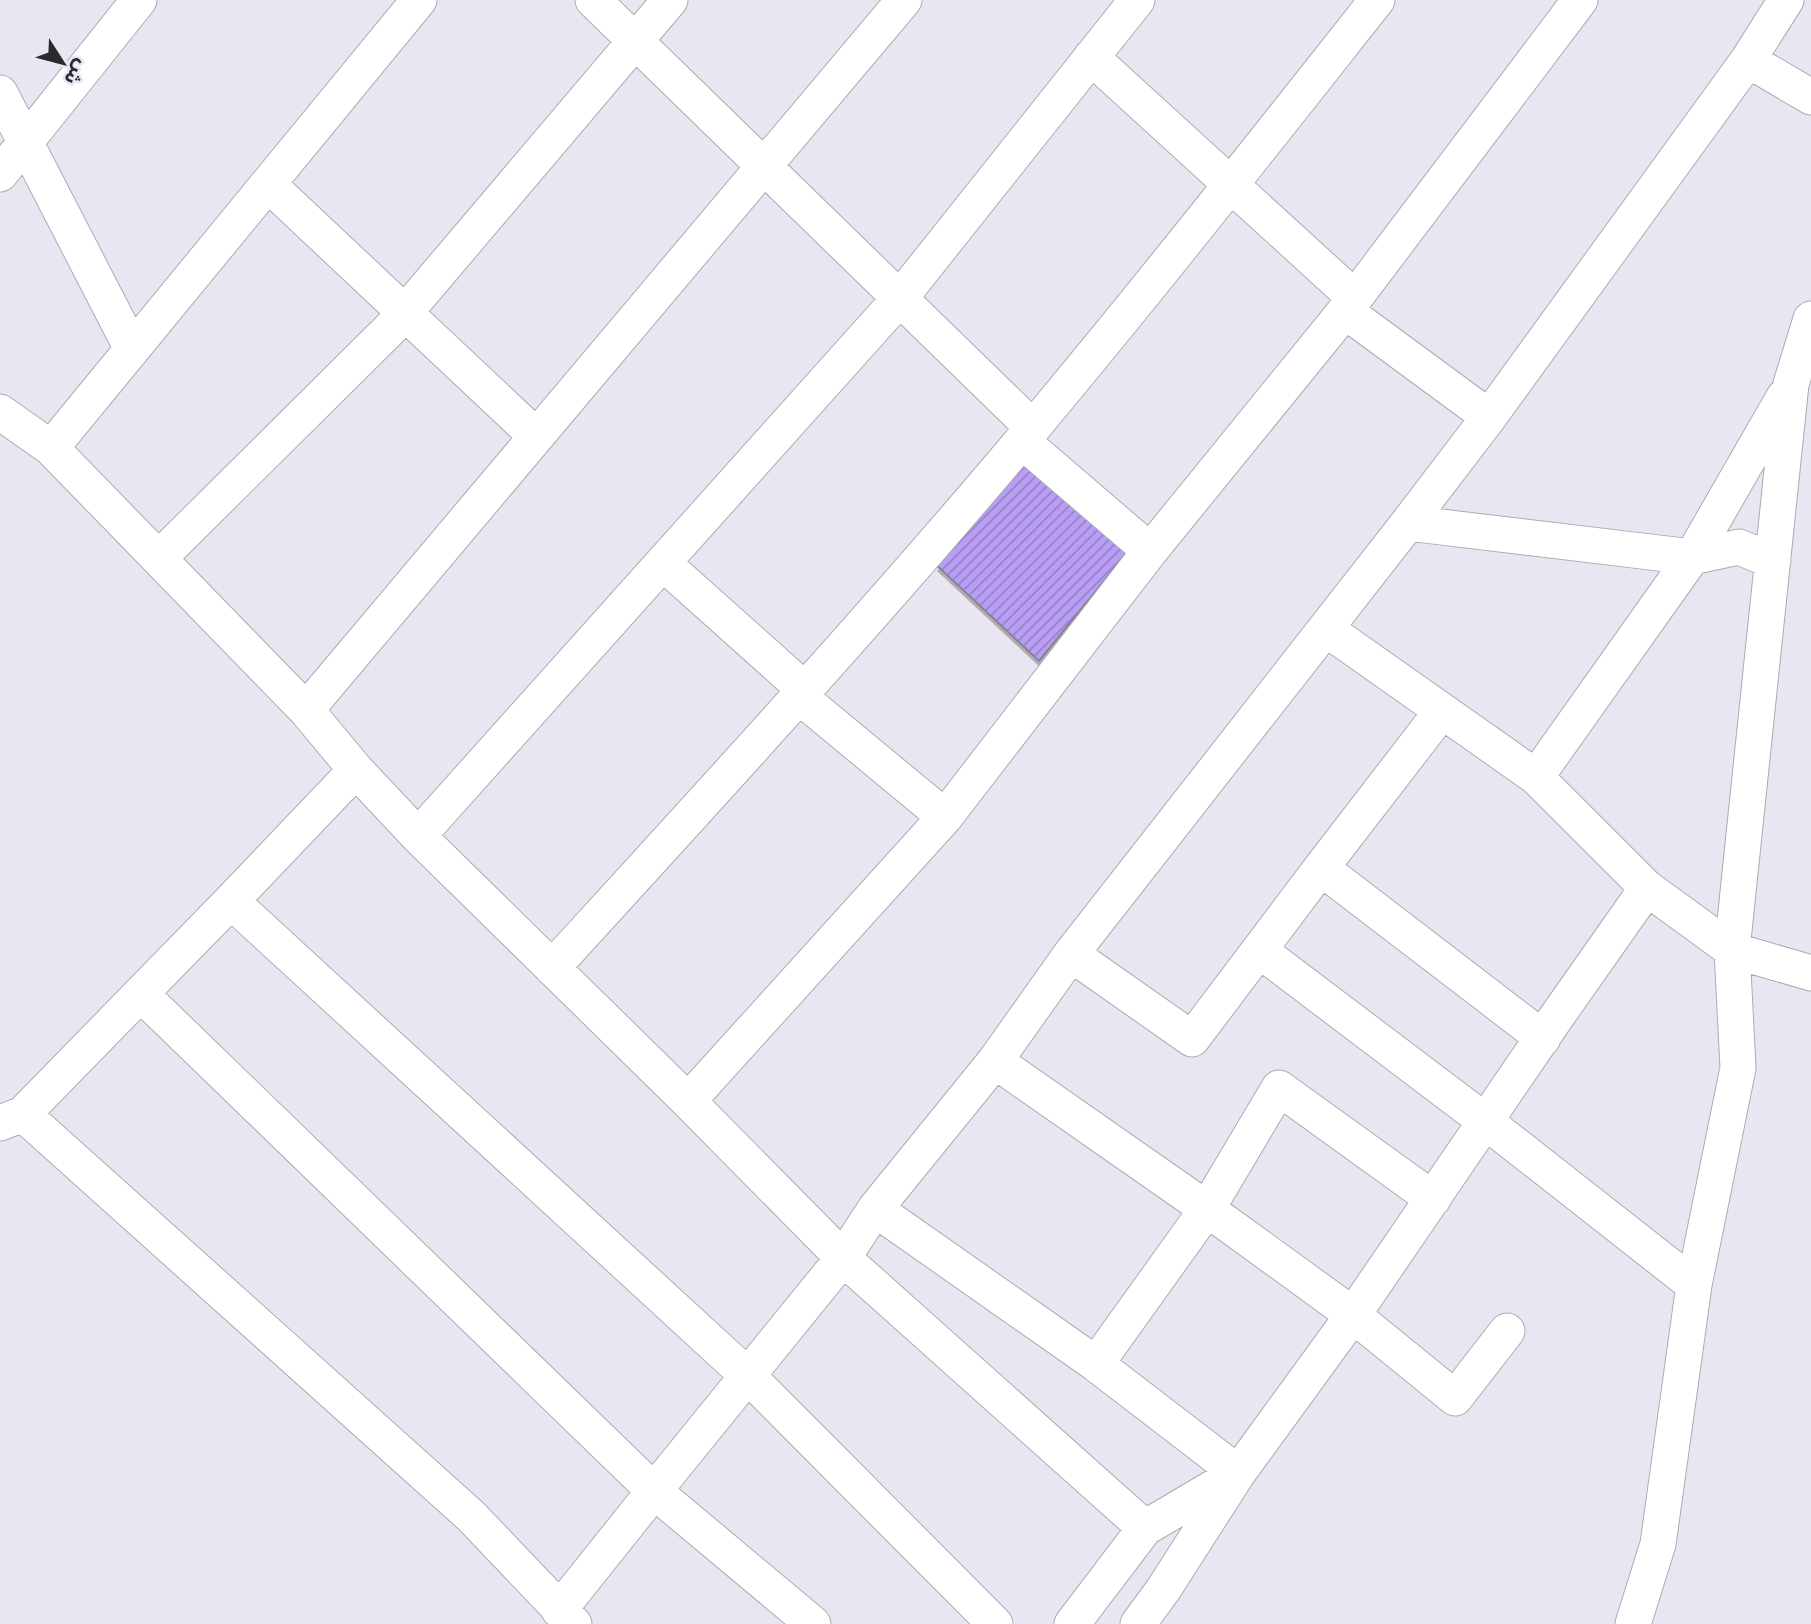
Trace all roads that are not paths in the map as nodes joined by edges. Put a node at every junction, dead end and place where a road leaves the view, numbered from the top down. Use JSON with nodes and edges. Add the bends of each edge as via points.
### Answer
{"nodes":[{"id":1,"x":139,"y":0,"type":"edge"},
{"id":2,"x":419,"y":0,"type":"edge"},
{"id":3,"x":593,"y":0,"type":"edge"},
{"id":4,"x":670,"y":0,"type":"edge"},
{"id":5,"x":904,"y":0,"type":"edge"},
{"id":6,"x":1138,"y":0,"type":"edge"},
{"id":7,"x":1377,"y":0,"type":"edge"},
{"id":8,"x":1580,"y":0,"type":"edge"},
{"id":9,"x":1786,"y":0,"type":"edge"},
{"id":10,"x":635,"y":41,"type":"junction"},
{"id":11,"x":1091,"y":57,"type":"junction"},
{"id":12,"x":1748,"y":60,"type":"junction"},
{"id":13,"x":0,"y":93,"type":"edge"},
{"id":14,"x":1811,"y":97,"type":"edge"},
{"id":15,"x":25,"y":143,"type":"junction"},
{"id":16,"x":765,"y":165,"type":"junction"},
{"id":17,"x":0,"y":174,"type":"edge"},
{"id":18,"x":268,"y":184,"type":"junction"},
{"id":19,"x":1231,"y":184,"type":"junction"},
{"id":20,"x":900,"y":298,"type":"junction"},
{"id":21,"x":1350,"y":305,"type":"junction"},
{"id":22,"x":405,"y":313,"type":"junction"},
{"id":23,"x":1811,"y":319,"type":"edge"},
{"id":24,"x":132,"y":349,"type":"junction"},
{"id":25,"x":1790,"y":384,"type":"junction"},
{"id":26,"x":0,"y":412,"type":"edge"},
{"id":27,"x":1489,"y":417,"type":"junction"},
{"id":28,"x":1027,"y":434,"type":"junction"},
{"id":29,"x":536,"y":436,"type":"junction"},
{"id":30,"x":51,"y":448,"type":"junction"},
{"id":31,"x":1408,"y":523,"type":"junction"},
{"id":32,"x":1150,"y":551,"type":"junction"},
{"id":33,"x":1692,"y":556,"type":"junction"},
{"id":34,"x":159,"y":558,"type":"junction"},
{"id":35,"x":1773,"y":561,"type":"junction"},
{"id":36,"x":663,"y":563,"type":"junction"},
{"id":37,"x":1326,"y":629,"type":"junction"},
{"id":38,"x":802,"y":693,"type":"junction"},
{"id":39,"x":306,"y":710,"type":"junction"},
{"id":40,"x":1442,"y":711,"type":"junction"},
{"id":41,"x":356,"y":771,"type":"junction"},
{"id":42,"x":1536,"y":777,"type":"junction"},
{"id":43,"x":945,"y":817,"type":"junction"},
{"id":44,"x":418,"y":836,"type":"junction"},
{"id":45,"x":1321,"y":868,"type":"junction"},
{"id":46,"x":1647,"y":888,"type":"junction"},
{"id":47,"x":231,"y":901,"type":"junction"},
{"id":48,"x":1259,"y":950,"type":"junction"},
{"id":49,"x":1732,"y":950,"type":"junction"},
{"id":50,"x":1071,"y":954,"type":"junction"},
{"id":51,"x":552,"y":968,"type":"junction"},
{"id":52,"x":1811,"y":973,"type":"edge"},
{"id":53,"x":141,"y":994,"type":"junction"},
{"id":54,"x":1543,"y":1038,"type":"junction"},
{"id":55,"x":995,"y":1061,"type":"junction"},
{"id":56,"x":688,"y":1101,"type":"junction"},
{"id":57,"x":11,"y":1119,"type":"edge"},
{"id":58,"x":1485,"y":1121,"type":"junction"},
{"id":59,"x":1433,"y":1199,"type":"junction"},
{"id":60,"x":875,"y":1209,"type":"junction"},
{"id":61,"x":1207,"y":1209,"type":"junction"},
{"id":62,"x":843,"y":1258,"type":"junction"},
{"id":63,"x":1694,"y":1285,"type":"junction"},
{"id":64,"x":1353,"y":1315,"type":"junction"},
{"id":65,"x":1507,"y":1331,"type":"dead end"},
{"id":66,"x":1096,"y":1364,"type":"junction"},
{"id":67,"x":748,"y":1376,"type":"junction"},
{"id":68,"x":1238,"y":1472,"type":"junction"},
{"id":69,"x":654,"y":1491,"type":"junction"},
{"id":70,"x":1145,"y":1528,"type":"junction"},
{"id":71,"x":567,"y":1617,"type":"edge"},
{"id":72,"x":813,"y":1624,"type":"edge"},
{"id":73,"x":995,"y":1624,"type":"edge"},
{"id":74,"x":1072,"y":1624,"type":"edge"},
{"id":75,"x":1138,"y":1624,"type":"edge"},
{"id":76,"x":1633,"y":1624,"type":"edge"}],
"edges":[{"from":1,"to":15,"type":"street"},
{"from":2,"to":18,"type":"street"},
{"from":3,"to":10,"type":"street"},
{"from":4,"to":10,"type":"street"},
{"from":5,"to":16,"type":"street"},
{"from":6,"to":11,"type":"street"},
{"from":7,"to":19,"type":"street"},
{"from":8,"to":21,"type":"street"},
{"from":9,"to":12,"type":"street"},
{"from":10,"to":16,"type":"street"},
{"from":10,"to":22,"type":"street"},
{"from":11,"to":19,"type":"street"},
{"from":11,"to":20,"type":"street"},
{"from":12,"to":14,"type":"street"},
{"from":12,"to":27,"type":"street"},
{"from":13,"to":15,"type":"street"},
{"from":15,"to":17,"type":"street"},
{"from":15,"to":24,"type":"street"},
{"from":16,"to":20,"type":"street"},
{"from":16,"to":29,"type":"street"},
{"from":18,"to":22,"type":"street"},
{"from":18,"to":24,"type":"street"},
{"from":19,"to":21,"type":"street"},
{"from":19,"to":28,"type":"street"},
{"from":20,"to":28,"type":"street"},
{"from":20,"to":36,"type":"street"},
{"from":21,"to":27,"type":"street"},
{"from":21,"to":32,"type":"street"},
{"from":22,"to":29,"type":"street"},
{"from":22,"to":34,"type":"street"},
{"from":23,"to":25,"type":"street"},
{"from":24,"to":30,"type":"street"},
{"from":25,"to":33,"type":"street"},
{"from":25,"to":35,"type":"street"},
{"from":26,"to":30,"type":"street"},
{"from":27,"to":31,"type":"street"},
{"from":28,"to":32,"type":"street"},
{"from":28,"to":38,"type":"street"},
{"from":29,"to":39,"type":"street"},
{"from":30,"to":34,"type":"street"},
{"from":31,"to":33,"type":"street"},
{"from":31,"to":37,"type":"street"},
{"from":32,"to":43,"type":"street"},
{"from":33,"to":35,"type":"street","via":[[1739,547]]},
{"from":33,"to":42,"type":"street"},
{"from":34,"to":39,"type":"street"},
{"from":35,"to":49,"type":"street"},
{"from":36,"to":38,"type":"street"},
{"from":36,"to":44,"type":"street"},
{"from":37,"to":40,"type":"street"},
{"from":37,"to":50,"type":"street"},
{"from":38,"to":43,"type":"street"},
{"from":38,"to":51,"type":"street"},
{"from":39,"to":41,"type":"street"},
{"from":40,"to":42,"type":"street"},
{"from":40,"to":45,"type":"street"},
{"from":41,"to":44,"type":"street"},
{"from":41,"to":47,"type":"street"},
{"from":42,"to":46,"type":"street"},
{"from":43,"to":56,"type":"street"},
{"from":44,"to":51,"type":"street"},
{"from":45,"to":48,"type":"street"},
{"from":45,"to":54,"type":"street"},
{"from":46,"to":49,"type":"street"},
{"from":46,"to":54,"type":"street"},
{"from":47,"to":53,"type":"street"},
{"from":47,"to":67,"type":"street"},
{"from":48,"to":50,"type":"street","via":[[1192,1039]]},
{"from":48,"to":58,"type":"street"},
{"from":49,"to":52,"type":"street"},
{"from":49,"to":63,"type":"street","via":[[1738,1068]]},
{"from":50,"to":55,"type":"street"},
{"from":51,"to":56,"type":"street"},
{"from":53,"to":57,"type":"street"},
{"from":53,"to":69,"type":"street"},
{"from":54,"to":58,"type":"street"},
{"from":55,"to":60,"type":"street"},
{"from":55,"to":61,"type":"street"},
{"from":56,"to":62,"type":"street"},
{"from":57,"to":71,"type":"street","via":[[471,1516]]},
{"from":58,"to":59,"type":"street"},
{"from":58,"to":63,"type":"street"},
{"from":59,"to":61,"type":"street","via":[[1279,1088]]},
{"from":59,"to":64,"type":"street"},
{"from":60,"to":62,"type":"street"},
{"from":60,"to":66,"type":"street"},
{"from":61,"to":64,"type":"street"},
{"from":61,"to":66,"type":"street"},
{"from":62,"to":67,"type":"street"},
{"from":62,"to":70,"type":"street"},
{"from":63,"to":76,"type":"street","via":[[1658,1544]]},
{"from":64,"to":65,"type":"street","via":[[1455,1398]]},
{"from":64,"to":68,"type":"street"},
{"from":66,"to":68,"type":"street"},
{"from":67,"to":69,"type":"street"},
{"from":67,"to":73,"type":"street"},
{"from":68,"to":70,"type":"street"},
{"from":68,"to":75,"type":"street"},
{"from":69,"to":71,"type":"street"},
{"from":69,"to":72,"type":"street"},
{"from":70,"to":74,"type":"street"}]}
